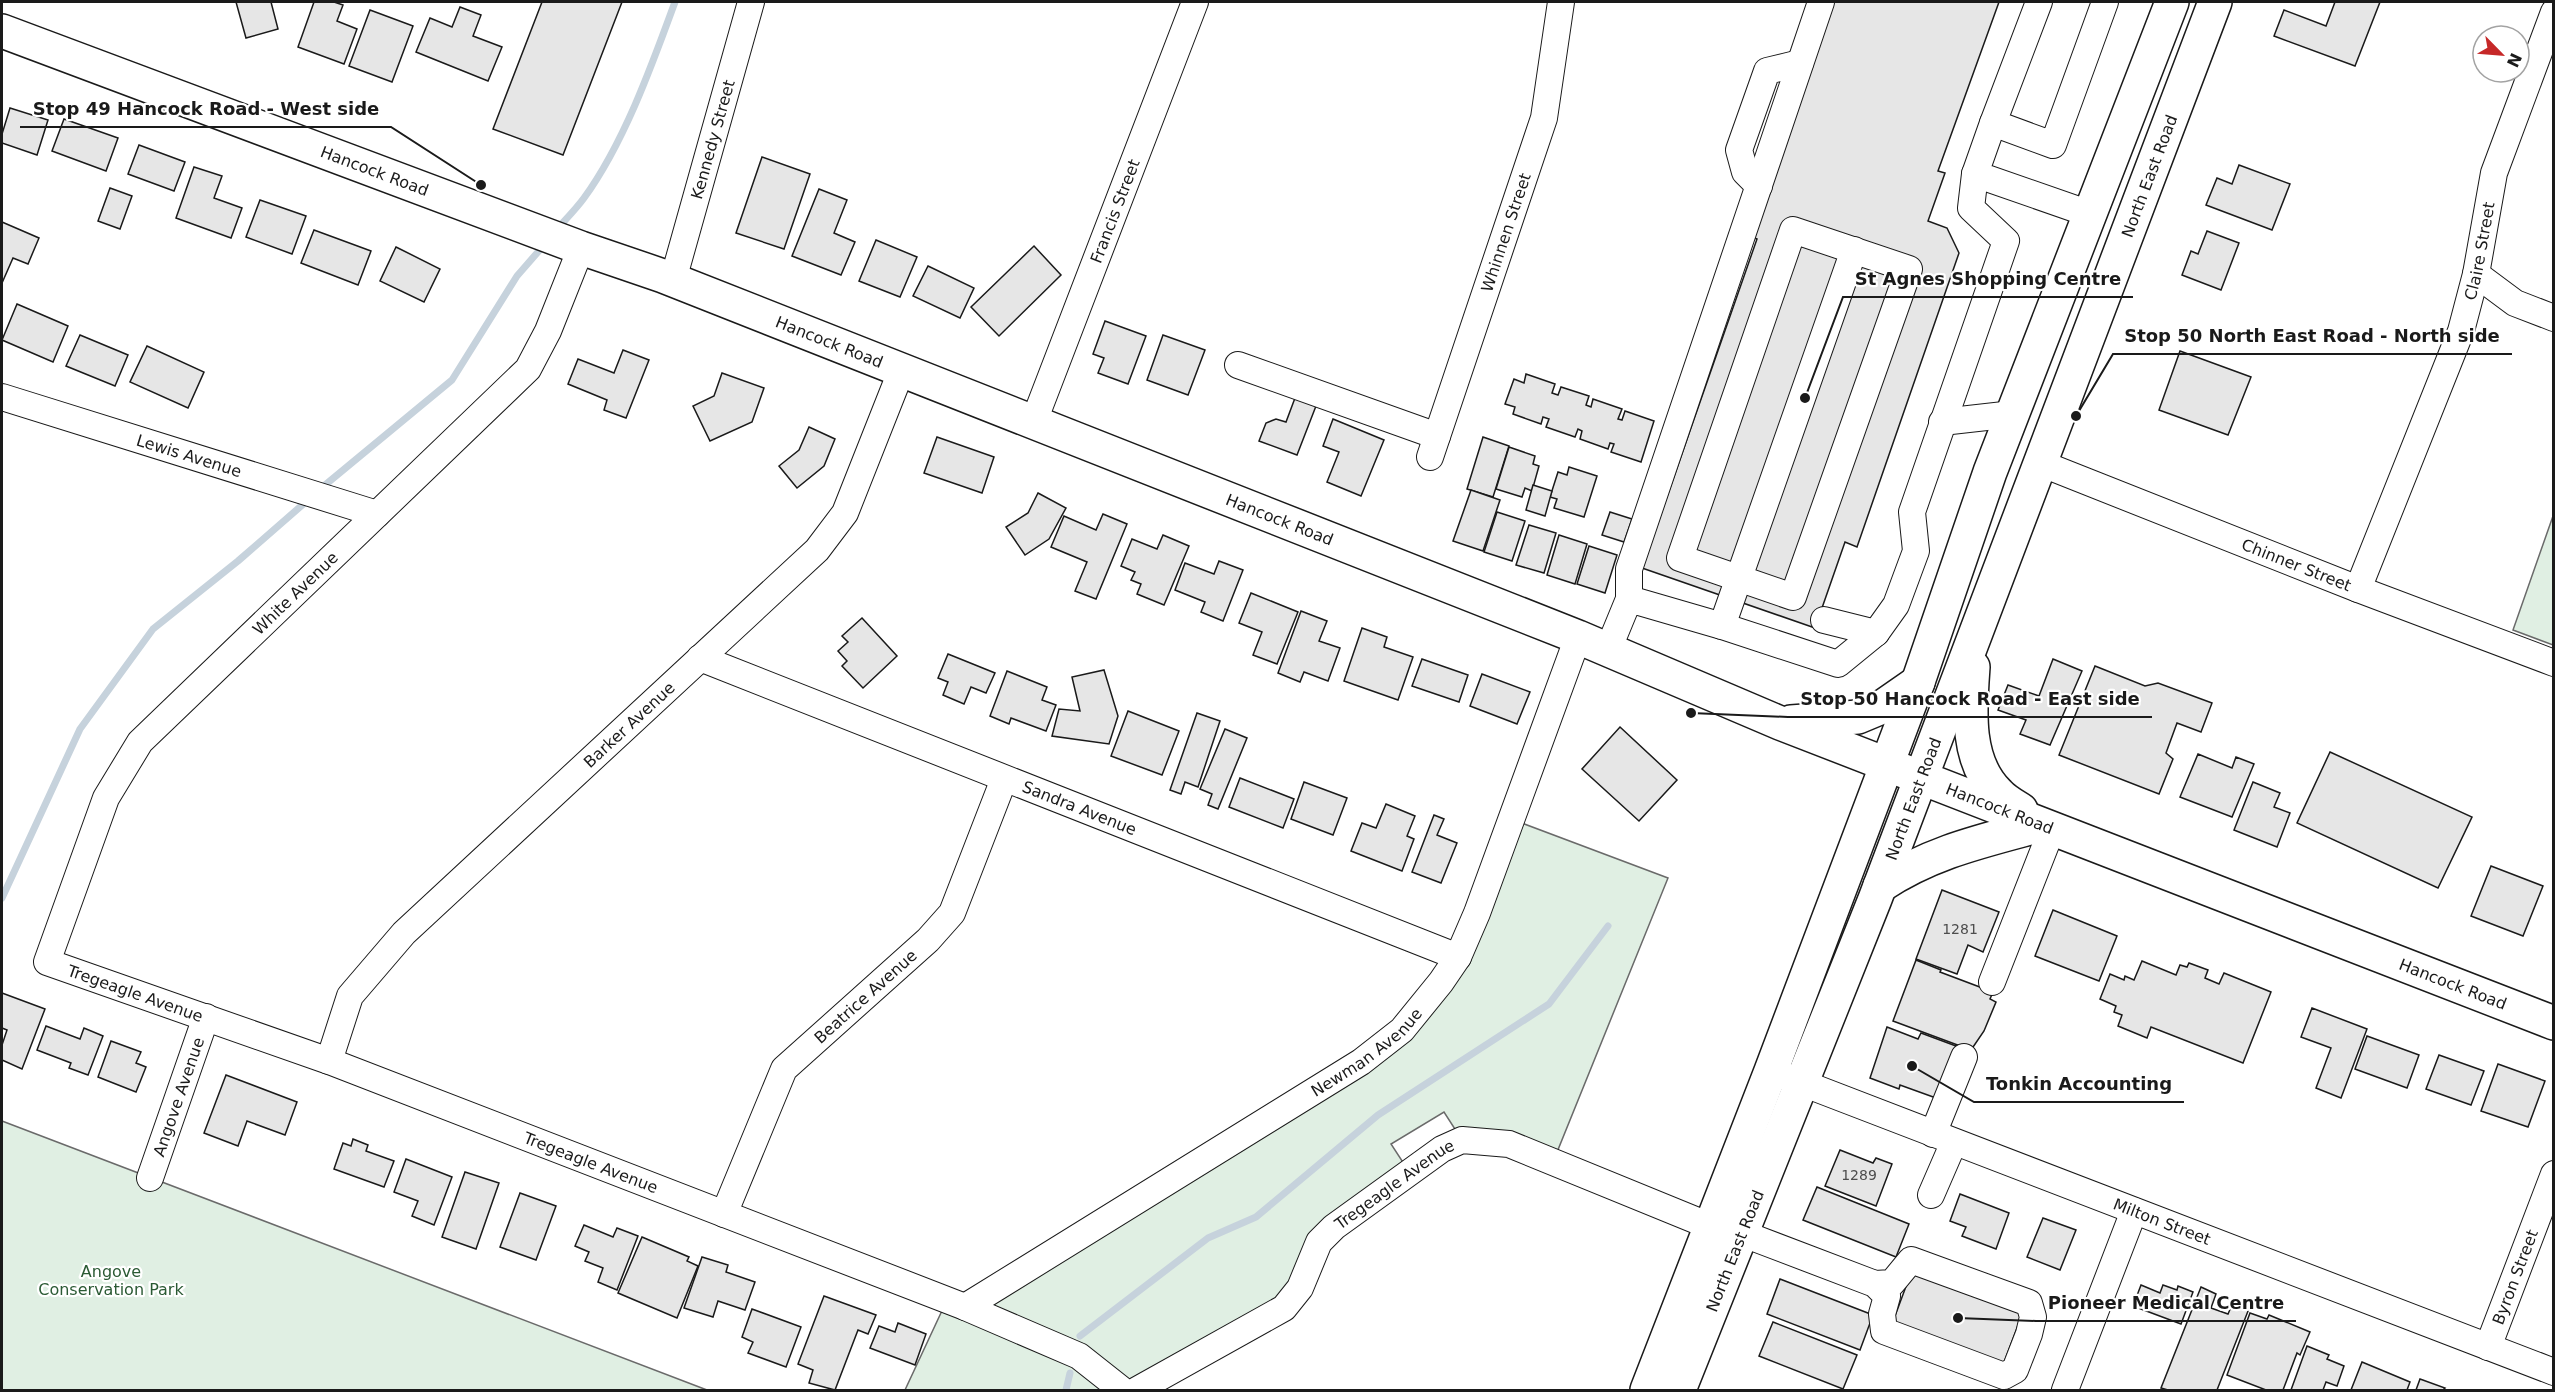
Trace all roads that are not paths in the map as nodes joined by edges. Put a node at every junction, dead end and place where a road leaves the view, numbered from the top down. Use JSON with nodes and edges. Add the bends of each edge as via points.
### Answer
{"nodes":[{"id":1,"x":751,"y":2,"type":"edge"},
{"id":2,"x":1195,"y":2,"type":"edge"},
{"id":3,"x":1561,"y":2,"type":"edge"},
{"id":4,"x":1821,"y":2,"type":"edge"},
{"id":5,"x":2039,"y":2,"type":"edge"},
{"id":6,"x":2105,"y":2,"type":"edge"},
{"id":7,"x":2215,"y":2,"type":"edge"},
{"id":8,"x":2165,"y":4,"type":"edge"},
{"id":9,"x":2553,"y":12,"type":"edge"},
{"id":10,"x":2,"y":31,"type":"edge"},
{"id":11,"x":1993,"y":123,"type":"junction"},
{"id":12,"x":2168,"y":125,"type":"junction"},
{"id":13,"x":1975,"y":174,"type":"junction"},
{"id":14,"x":2090,"y":214,"type":"junction"},
{"id":15,"x":574,"y":245,"type":"junction"},
{"id":16,"x":1854,"y":250,"type":"junction"},
{"id":17,"x":2476,"y":274,"type":"junction"},
{"id":18,"x":673,"y":280,"type":"junction"},
{"id":19,"x":2553,"y":318,"type":"edge"},
{"id":20,"x":1238,"y":365,"type":"dead end"},
{"id":21,"x":902,"y":369,"type":"junction"},
{"id":22,"x":2,"y":397,"type":"edge"},
{"id":23,"x":2013,"y":414,"type":"junction"},
{"id":24,"x":1034,"y":421,"type":"junction"},
{"id":25,"x":1942,"y":422,"type":"junction"},
{"id":26,"x":2040,"y":463,"type":"junction"},
{"id":27,"x":377,"y":514,"type":"junction"},
{"id":28,"x":1739,"y":578,"type":"junction"},
{"id":29,"x":2358,"y":589,"type":"junction"},
{"id":30,"x":1629,"y":599,"type":"junction"},
{"id":31,"x":1824,"y":620,"type":"dead end"},
{"id":32,"x":1722,"y":626,"type":"junction"},
{"id":33,"x":1977,"y":629,"type":"junction"},
{"id":34,"x":1876,"y":633,"type":"junction"},
{"id":35,"x":1578,"y":638,"type":"junction"},
{"id":36,"x":1608,"y":650,"type":"junction"},
{"id":37,"x":700,"y":658,"type":"junction"},
{"id":38,"x":2553,"y":663,"type":"edge"},
{"id":39,"x":1918,"y":682,"type":"junction"},
{"id":40,"x":1780,"y":723,"type":"junction"},
{"id":41,"x":1886,"y":764,"type":"junction"},
{"id":42,"x":1921,"y":778,"type":"junction"},
{"id":43,"x":1005,"y":779,"type":"junction"},
{"id":44,"x":2047,"y":827,"type":"junction"},
{"id":45,"x":1880,"y":886,"type":"junction"},
{"id":46,"x":1458,"y":957,"type":"junction"},
{"id":47,"x":47,"y":962,"type":"joint"},
{"id":48,"x":1992,"y":982,"type":"dead end"},
{"id":49,"x":206,"y":1017,"type":"junction"},
{"id":50,"x":2553,"y":1023,"type":"edge"},
{"id":51,"x":1964,"y":1058,"type":"dead end"},
{"id":52,"x":328,"y":1061,"type":"junction"},
{"id":53,"x":1771,"y":1071,"type":"junction"},
{"id":54,"x":1801,"y":1083,"type":"junction"},
{"id":55,"x":1944,"y":1138,"type":"junction"},
{"id":56,"x":2553,"y":1174,"type":"edge"},
{"id":57,"x":150,"y":1178,"type":"dead end"},
{"id":58,"x":1931,"y":1195,"type":"dead end"},
{"id":59,"x":2134,"y":1211,"type":"junction"},
{"id":60,"x":724,"y":1214,"type":"junction"},
{"id":61,"x":1730,"y":1232,"type":"junction"},
{"id":62,"x":1875,"y":1284,"type":"junction"},
{"id":63,"x":965,"y":1307,"type":"junction"},
{"id":64,"x":2488,"y":1347,"type":"junction"},
{"id":65,"x":2553,"y":1372,"type":"edge"},
{"id":66,"x":1122,"y":1390,"type":"edge"},
{"id":67,"x":1137,"y":1390,"type":"edge"},
{"id":68,"x":1647,"y":1390,"type":"edge"},
{"id":69,"x":1679,"y":1390,"type":"edge"},
{"id":70,"x":2065,"y":1390,"type":"edge"}],
"edges":[{"from":1,"to":18,"type":"street","name":"Kennedy Street"},
{"from":2,"to":24,"type":"street","name":"Francis Street"},
{"from":3,"to":20,"type":"street","name":"Whinnen Street","via":[[1544,118],[1434,447]]},
{"from":4,"to":30,"type":"street","via":[[1629,569]]},
{"from":5,"to":11,"type":"street"},
{"from":6,"to":11,"type":"street","via":[[2053,145]]},
{"from":7,"to":12,"type":"main road","name":"North East Road"},
{"from":8,"to":14,"type":"main road","name":"North East Road"},
{"from":9,"to":17,"type":"street","name":"Claire Street","via":[[2494,173]]},
{"from":10,"to":15,"type":"main road","name":"Hancock Road"},
{"from":11,"to":13,"type":"street"},
{"from":12,"to":14,"type":"main road","via":[[2109,210]]},
{"from":12,"to":26,"type":"main road","name":"North East Road"},
{"from":13,"to":14,"type":"street"},
{"from":13,"to":25,"type":"street","via":[[1971,208],[2006,241]]},
{"from":14,"to":23,"type":"main road","name":"North East Road"},
{"from":15,"to":18,"type":"main road","name":"Hancock Road"},
{"from":15,"to":27,"type":"street","name":"White Avenue","via":[[548,331],[528,369]]},
{"from":16,"to":28,"type":"street"},
{"from":16,"to":28,"type":"street","via":[[1909,269],[1793,597]]},
{"from":16,"to":28,"type":"street","via":[[1793,230],[1680,558]]},
{"from":17,"to":19,"type":"street","via":[[2515,303]]},
{"from":17,"to":29,"type":"street","name":"Claire Street","via":[[2461,331]]},
{"from":18,"to":21,"type":"main road","name":"Hancock Road"},
{"from":21,"to":24,"type":"main road","name":"Hancock Road"},
{"from":21,"to":37,"type":"street","name":"Barker Avenue","via":[[845,513],[817,550]]},
{"from":22,"to":27,"type":"street","name":"Lewis Avenue"},
{"from":23,"to":25,"type":"street"},
{"from":23,"to":39,"type":"main road","name":"North East Road","via":[[1964,542]]},
{"from":24,"to":35,"type":"main road","name":"Hancock Road"},
{"from":25,"to":34,"type":"street","via":[[1912,512],[1916,551],[1896,606]]},
{"from":26,"to":29,"type":"street","name":"Chinner Street"},
{"from":26,"to":33,"type":"main road","name":"North East Road"},
{"from":27,"to":47,"type":"street","name":"White Avenue","via":[[140,742],[106,798]]},
{"from":28,"to":32,"type":"street"},
{"from":29,"to":38,"type":"street","name":"Chinner Street"},
{"from":30,"to":32,"type":"street"},
{"from":30,"to":36,"type":"street"},
{"from":31,"to":34,"type":"street"},
{"from":32,"to":34,"type":"street","via":[[1838,664]]},
{"from":33,"to":42,"type":"main road","name":"North East Road"},
{"from":33,"to":44,"type":"main road","via":[[1970,709],[1977,758],[1997,792]]},
{"from":35,"to":36,"type":"main road","name":"Hancock Road"},
{"from":35,"to":46,"type":"street","name":"Newman Avenue"},
{"from":36,"to":40,"type":"main road","name":"Hancock Road"},
{"from":37,"to":43,"type":"street","name":"Sandra Avenue"},
{"from":37,"to":52,"type":"street","name":"Barker Avenue","via":[[404,933],[350,996]]},
{"from":39,"to":40,"type":"main road","via":[[1882,707],[1858,717]]},
{"from":39,"to":41,"type":"main road","name":"North East Road"},
{"from":40,"to":41,"type":"main road","name":"Hancock Road"},
{"from":41,"to":42,"type":"main road","name":"Hancock Road"},
{"from":41,"to":53,"type":"main road","name":"North East Road"},
{"from":42,"to":44,"type":"main road","name":"Hancock Road"},
{"from":42,"to":45,"type":"main road","name":"North East Road"},
{"from":43,"to":46,"type":"street","name":"Sandra Avenue"},
{"from":43,"to":60,"type":"street","name":"Beatrice Avenue","via":[[952,913],[928,940],[784,1069]]},
{"from":44,"to":45,"type":"main road","via":[[1941,853]]},
{"from":44,"to":48,"type":"street"},
{"from":44,"to":50,"type":"main road","name":"Hancock Road"},
{"from":45,"to":54,"type":"main road","name":"North East Road"},
{"from":46,"to":63,"type":"street","name":"Newman Avenue","via":[[1402,1030],[1361,1062]]},
{"from":47,"to":49,"type":"street","name":"Tregeagle Avenue"},
{"from":49,"to":52,"type":"street","name":"Tregeagle Avenue"},
{"from":49,"to":57,"type":"street","name":"Angove Avenue"},
{"from":51,"to":55,"type":"street"},
{"from":52,"to":60,"type":"street","name":"Tregeagle Avenue"},
{"from":53,"to":54,"type":"street","name":"Milton Street"},
{"from":53,"to":61,"type":"main road","name":"North East Road"},
{"from":54,"to":55,"type":"street","name":"Milton Street"},
{"from":54,"to":61,"type":"main road","name":"North East Road"},
{"from":55,"to":58,"type":"street"},
{"from":55,"to":59,"type":"street","name":"Milton Street"},
{"from":56,"to":64,"type":"street","name":"Byron Street"},
{"from":59,"to":64,"type":"street","name":"Milton Street"},
{"from":59,"to":70,"type":"street"},
{"from":60,"to":63,"type":"street","name":"Tregeagle Avenue"},
{"from":61,"to":62,"type":"street","name":"Tregeagle Avenue"},
{"from":61,"to":67,"type":"street","name":"Tregeagle Avenue","via":[[1509,1144],[1462,1140],[1442,1149],[1334,1227],[1319,1242],[1300,1288],[1284,1308]]},
{"from":61,"to":68,"type":"main road","name":"North East Road"},
{"from":61,"to":69,"type":"main road","name":"North East Road"},
{"from":62,"to":62,"type":"street","via":[[1892,1282],[1911,1260],[2029,1303],[2033,1317],[2015,1370],[2004,1376],[1884,1331],[1882,1314],[1887,1296]]},
{"from":63,"to":66,"type":"street","name":"Tregeagle Avenue","via":[[1079,1356]]},
{"from":64,"to":65,"type":"street","name":"Milton Street"}]}
